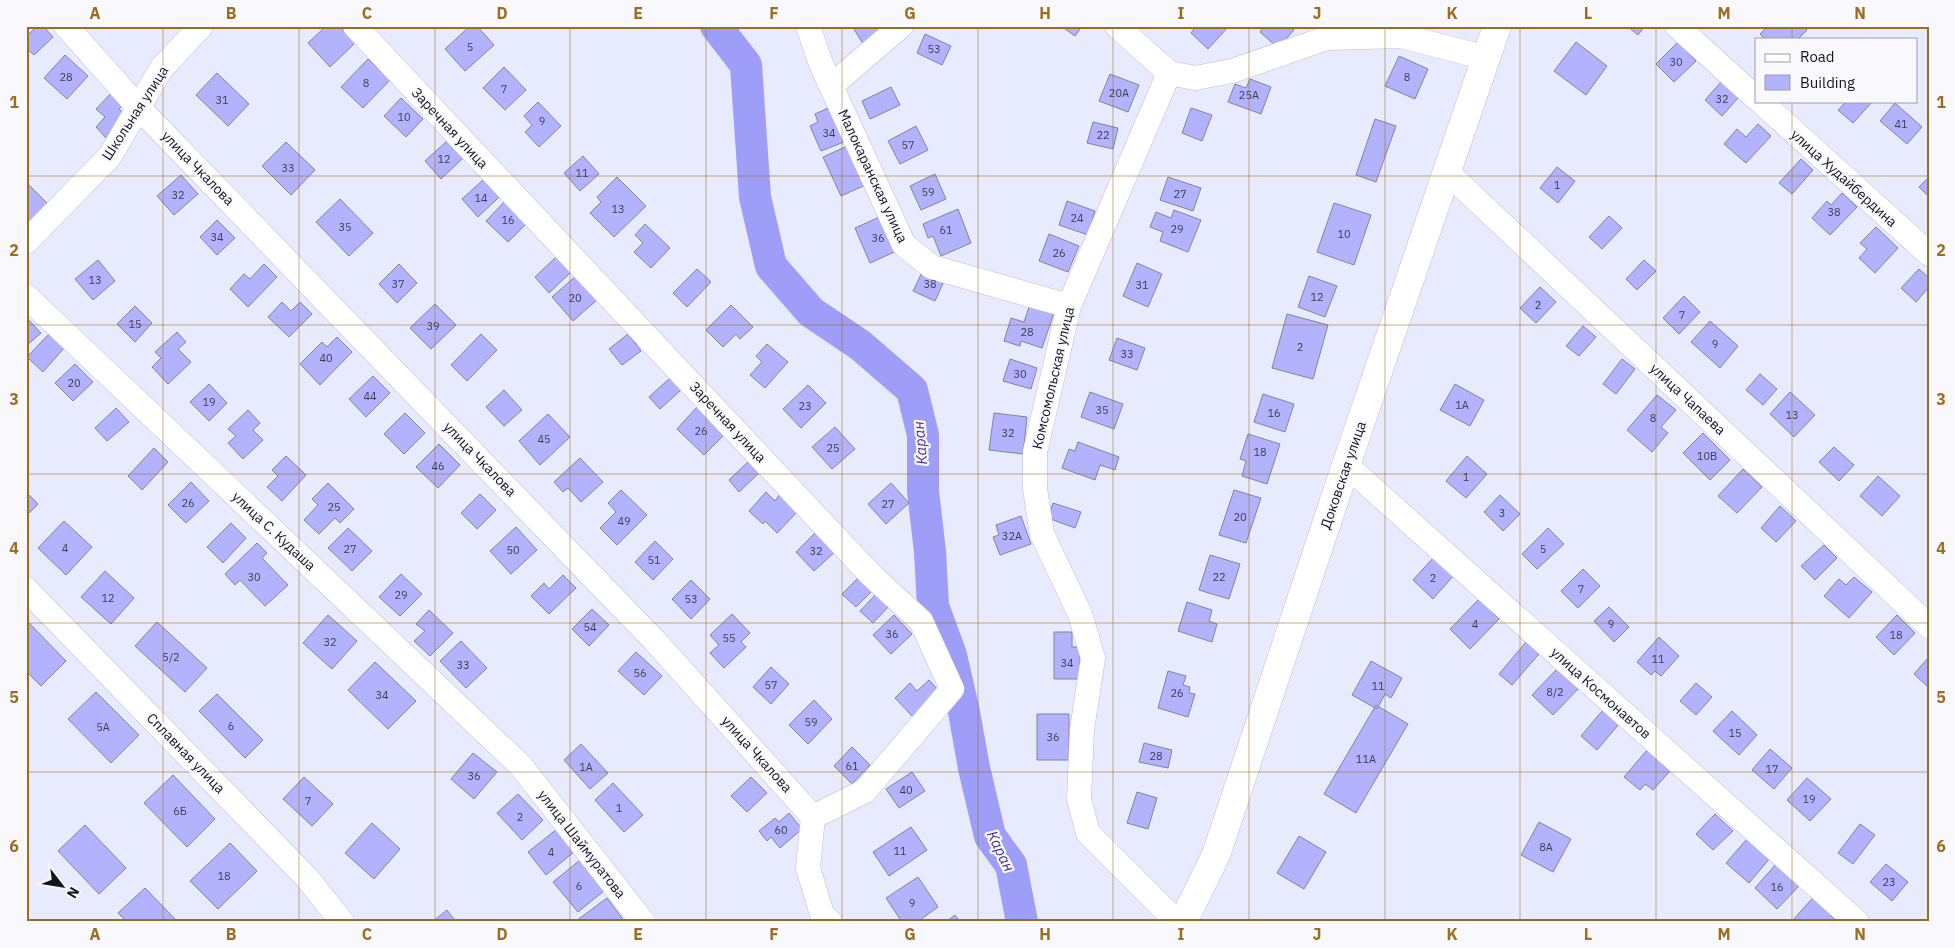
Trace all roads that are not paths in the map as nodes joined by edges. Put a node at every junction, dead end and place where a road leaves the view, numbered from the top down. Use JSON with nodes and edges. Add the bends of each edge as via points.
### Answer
{"nodes":[{"id":1,"x":66,"y":26,"type":"edge"},
{"id":2,"x":202,"y":26,"type":"edge"},
{"id":3,"x":355,"y":26,"type":"edge"},
{"id":4,"x":808,"y":26,"type":"edge"},
{"id":5,"x":901,"y":26,"type":"edge"},
{"id":6,"x":1117,"y":26,"type":"edge"},
{"id":7,"x":1497,"y":26,"type":"edge"},
{"id":8,"x":1677,"y":26,"type":"edge"},
{"id":9,"x":1487,"y":58,"type":"junction"},
{"id":10,"x":1169,"y":73,"type":"junction"},
{"id":11,"x":831,"y":86,"type":"junction"},
{"id":12,"x":1755,"y":97,"type":"edge"},
{"id":13,"x":1761,"y":102,"type":"edge"},
{"id":14,"x":140,"y":108,"type":"junction"},
{"id":15,"x":1448,"y":173,"type":"junction"},
{"id":16,"x":26,"y":242,"type":"edge"},
{"id":17,"x":1929,"y":254,"type":"edge"},
{"id":18,"x":26,"y":296,"type":"edge"},
{"id":19,"x":1069,"y":306,"type":"junction"},
{"id":20,"x":1346,"y":464,"type":"junction"},
{"id":21,"x":26,"y":589,"type":"edge"},
{"id":22,"x":1929,"y":626,"type":"edge"},
{"id":23,"x":521,"y":766,"type":"joint"},
{"id":24,"x":813,"y":817,"type":"junction"},
{"id":25,"x":342,"y":922,"type":"edge"},
{"id":26,"x":643,"y":922,"type":"edge"},
{"id":27,"x":830,"y":922,"type":"edge"},
{"id":28,"x":1177,"y":922,"type":"edge"},
{"id":29,"x":1183,"y":922,"type":"edge"},
{"id":30,"x":1857,"y":922,"type":"edge"}],
"edges":[{"from":1,"to":14,"type":"street","name":"улица Чкалова"},
{"from":2,"to":14,"type":"street","name":"Школьная улица","via":[[161,68]]},
{"from":3,"to":24,"type":"street","name":"Заречная улица","via":[[871,575],[921,621],[952,689],[866,791]]},
{"from":4,"to":11,"type":"street","name":"Малокаранская улица"},
{"from":5,"to":11,"type":"street"},
{"from":6,"to":10,"type":"street"},
{"from":7,"to":9,"type":"main road","name":"Доковская улица"},
{"from":8,"to":12,"type":"street"},
{"from":9,"to":10,"type":"street","via":[[1401,36],[1327,38],[1232,71],[1195,78]]},
{"from":9,"to":15,"type":"main road","name":"Доковская улица"},
{"from":10,"to":19,"type":"street","name":"Комсомольская улица"},
{"from":11,"to":19,"type":"street","name":"Малокаранская улица","via":[[904,245],[932,267]]},
{"from":13,"to":17,"type":"street","name":"улица Худайбердина"},
{"from":14,"to":16,"type":"street","name":"Школьная улица","via":[[110,156]]},
{"from":14,"to":24,"type":"street","name":"улица Чкалова","via":[[654,640]]},
{"from":15,"to":20,"type":"main road","name":"Доковская улица"},
{"from":15,"to":22,"type":"street","name":"улица Чапаева"},
{"from":18,"to":23,"type":"street","name":"улица С. Кудаша"},
{"from":19,"to":28,"type":"street","name":"Комсомольская улица","via":[[1035,452],[1035,489],[1042,534],[1080,614],[1093,658],[1082,730],[1079,798],[1088,833]]},
{"from":20,"to":29,"type":"main road","name":"Доковская улица","via":[[1216,855]]},
{"from":20,"to":30,"type":"street","name":"улица Космонавтов"},
{"from":21,"to":25,"type":"street","name":"Сплавная улица","via":[[307,878]]},
{"from":23,"to":26,"type":"street","name":"улица Шаймуратова"},
{"from":24,"to":27,"type":"street","via":[[808,868],[822,914]]}]}
